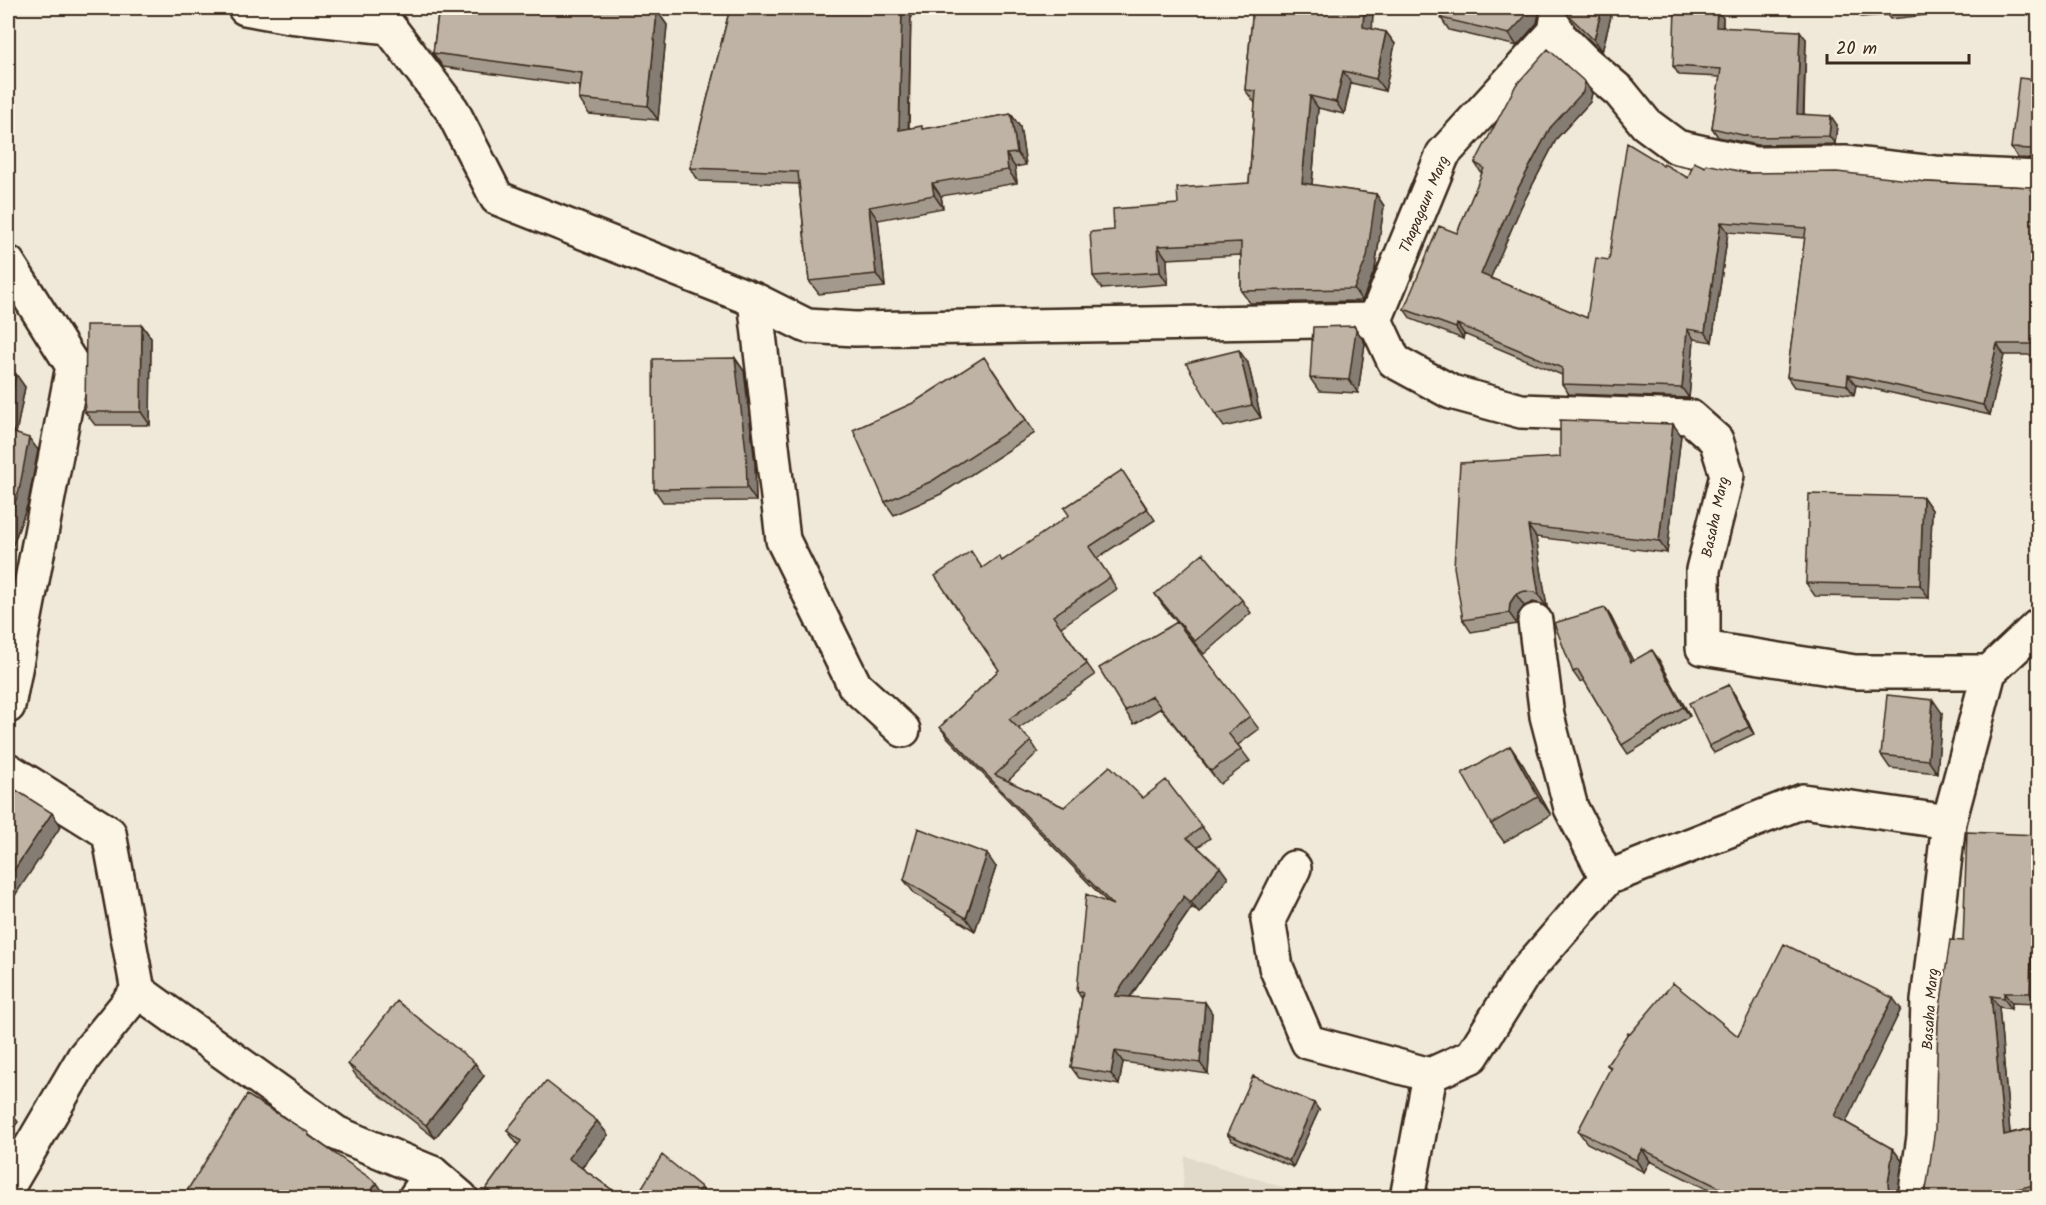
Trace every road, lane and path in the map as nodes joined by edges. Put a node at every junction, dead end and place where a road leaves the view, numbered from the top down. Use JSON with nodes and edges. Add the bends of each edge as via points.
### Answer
{"nodes":[{"id":1,"x":245,"y":8,"type":"edge"},
{"id":2,"x":1557,"y":20,"type":"edge"},
{"id":3,"x":2038,"y":178,"type":"edge"},
{"id":4,"x":8,"y":263,"type":"edge"},
{"id":5,"x":755,"y":300,"type":"junction"},
{"id":6,"x":1375,"y":320,"type":"junction"},
{"id":7,"x":1535,"y":621,"type":"dead end"},
{"id":8,"x":2038,"y":626,"type":"edge"},
{"id":9,"x":1989,"y":672,"type":"junction"},
{"id":10,"x":8,"y":706,"type":"edge"},
{"id":11,"x":903,"y":730,"type":"dead end"},
{"id":12,"x":8,"y":770,"type":"edge"},
{"id":13,"x":1949,"y":822,"type":"junction"},
{"id":14,"x":1294,"y":868,"type":"dead end"},
{"id":15,"x":1606,"y":878,"type":"junction"},
{"id":16,"x":138,"y":991,"type":"junction"},
{"id":17,"x":1430,"y":1075,"type":"junction"},
{"id":18,"x":424,"y":1185,"type":"edge"},
{"id":19,"x":8,"y":1186,"type":"edge"},
{"id":20,"x":461,"y":1197,"type":"edge"},
{"id":21,"x":1407,"y":1197,"type":"edge"},
{"id":22,"x":1915,"y":1197,"type":"edge"}],
"edges":[{"from":1,"to":5,"type":"street","via":[[389,27],[452,110],[497,198]]},
{"from":2,"to":3,"type":"street","via":[[1584,61],[1620,92],[1646,124],[1677,147],[1755,164],[1845,163],[1934,173]]},
{"from":2,"to":6,"type":"street","name":"Thapagaun Marg","via":[[1443,154]]},
{"from":4,"to":10,"type":"street","via":[[73,366]]},
{"from":5,"to":6,"type":"street","via":[[807,326],[855,329]]},
{"from":5,"to":11,"type":"street","via":[[783,540],[855,686]]},
{"from":6,"to":9,"type":"street","name":"Basaha Marg","via":[[1394,361],[1451,392],[1521,411],[1690,417],[1716,440],[1726,475],[1703,570],[1703,648],[1855,672]]},
{"from":7,"to":15,"type":"street","via":[[1546,716],[1571,808]]},
{"from":8,"to":9,"type":"street"},
{"from":9,"to":13,"type":"street","name":"Basaha Marg"},
{"from":12,"to":16,"type":"street","via":[[109,833]]},
{"from":13,"to":15,"type":"street","via":[[1803,801]]},
{"from":13,"to":22,"type":"street","name":"Basaha Marg","via":[[1928,1001],[1924,1137]]},
{"from":14,"to":17,"type":"street","via":[[1268,920],[1276,967],[1308,1042]]},
{"from":15,"to":17,"type":"street","via":[[1523,975],[1472,1056]]},
{"from":16,"to":18,"type":"street","via":[[336,1132]]},
{"from":16,"to":19,"type":"street","via":[[84,1057]]},
{"from":17,"to":21,"type":"street"},
{"from":18,"to":20,"type":"street"}]}
